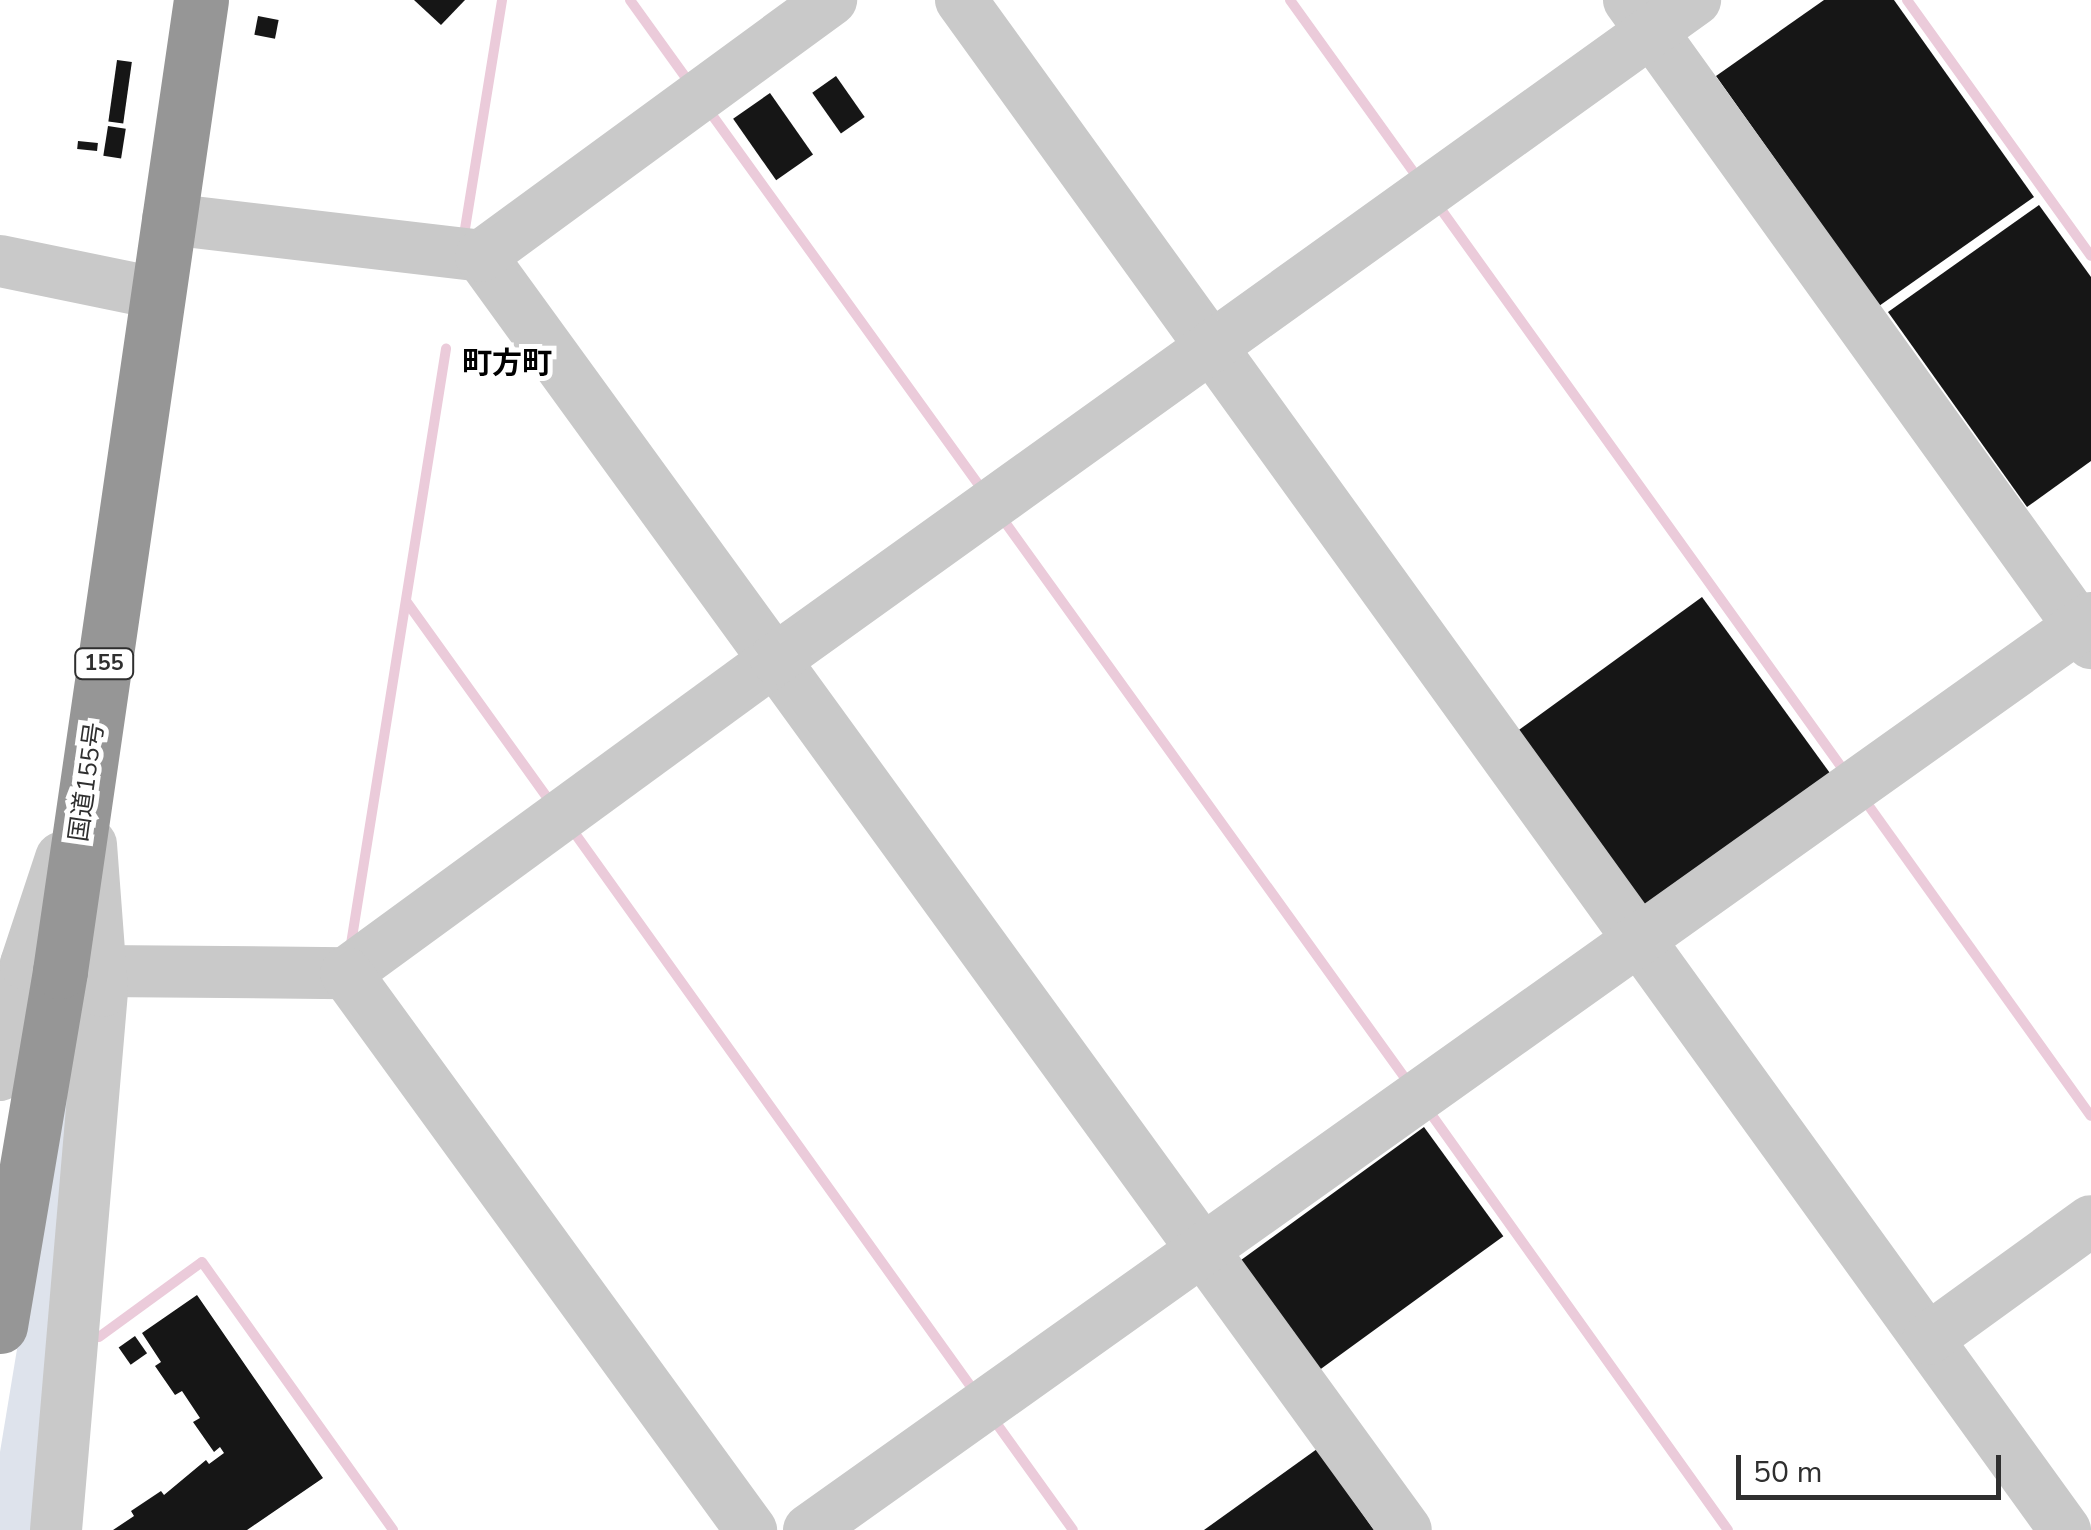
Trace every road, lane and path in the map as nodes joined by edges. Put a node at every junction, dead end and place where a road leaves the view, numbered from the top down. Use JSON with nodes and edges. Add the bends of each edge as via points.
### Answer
{"nodes":[{"id":1,"x":201,"y":0,"type":"edge"},
{"id":2,"x":831,"y":0,"type":"edge"},
{"id":3,"x":961,"y":0,"type":"edge"},
{"id":4,"x":1696,"y":0,"type":"edge"},
{"id":5,"x":1640,"y":16,"type":"edge"},
{"id":6,"x":168,"y":220,"type":"junction"},
{"id":7,"x":481,"y":256,"type":"junction"},
{"id":8,"x":0,"y":261,"type":"edge"},
{"id":9,"x":156,"y":293,"type":"junction"},
{"id":10,"x":1210,"y":347,"type":"junction"},
{"id":11,"x":2087,"y":629,"type":"edge"},
{"id":12,"x":776,"y":659,"type":"junction"},
{"id":13,"x":87,"y":780,"type":"junction"},
{"id":14,"x":1643,"y":940,"type":"junction"},
{"id":15,"x":100,"y":971,"type":"junction"},
{"id":16,"x":346,"y":973,"type":"junction"},
{"id":17,"x":0,"y":1075,"type":"edge"},
{"id":18,"x":2091,"y":1222,"type":"edge"},
{"id":19,"x":1206,"y":1250,"type":"junction"},
{"id":20,"x":0,"y":1326,"type":"edge"},
{"id":21,"x":1928,"y":1338,"type":"junction"},
{"id":22,"x":63,"y":1522,"type":"edge"},
{"id":23,"x":751,"y":1530,"type":"edge"},
{"id":24,"x":809,"y":1530,"type":"edge"},
{"id":25,"x":1406,"y":1530,"type":"edge"},
{"id":26,"x":2065,"y":1530,"type":"edge"}],
"edges":[{"from":1,"to":6,"type":"highway","name":"国道155号","number":"155"},
{"from":2,"to":7,"type":"street"},
{"from":3,"to":10,"type":"street"},
{"from":4,"to":5,"type":"street"},
{"from":5,"to":10,"type":"street"},
{"from":5,"to":11,"type":"street"},
{"from":6,"to":7,"type":"street"},
{"from":6,"to":9,"type":"highway","name":"国道155号","number":"155"},
{"from":7,"to":12,"type":"street"},
{"from":8,"to":9,"type":"street"},
{"from":9,"to":13,"type":"highway","name":"国道155号","number":"155"},
{"from":10,"to":12,"type":"street"},
{"from":10,"to":14,"type":"street"},
{"from":11,"to":14,"type":"street"},
{"from":12,"to":16,"type":"street"},
{"from":12,"to":19,"type":"street"},
{"from":13,"to":15,"type":"street"},
{"from":13,"to":17,"type":"street","via":[[26,964]]},
{"from":13,"to":20,"type":"highway","name":"国道155号","number":"155"},
{"from":14,"to":19,"type":"street"},
{"from":14,"to":21,"type":"street"},
{"from":15,"to":16,"type":"street"},
{"from":15,"to":22,"type":"street"},
{"from":16,"to":23,"type":"street"},
{"from":18,"to":21,"type":"street"},
{"from":19,"to":24,"type":"street"},
{"from":19,"to":25,"type":"street"},
{"from":21,"to":26,"type":"street"}]}
